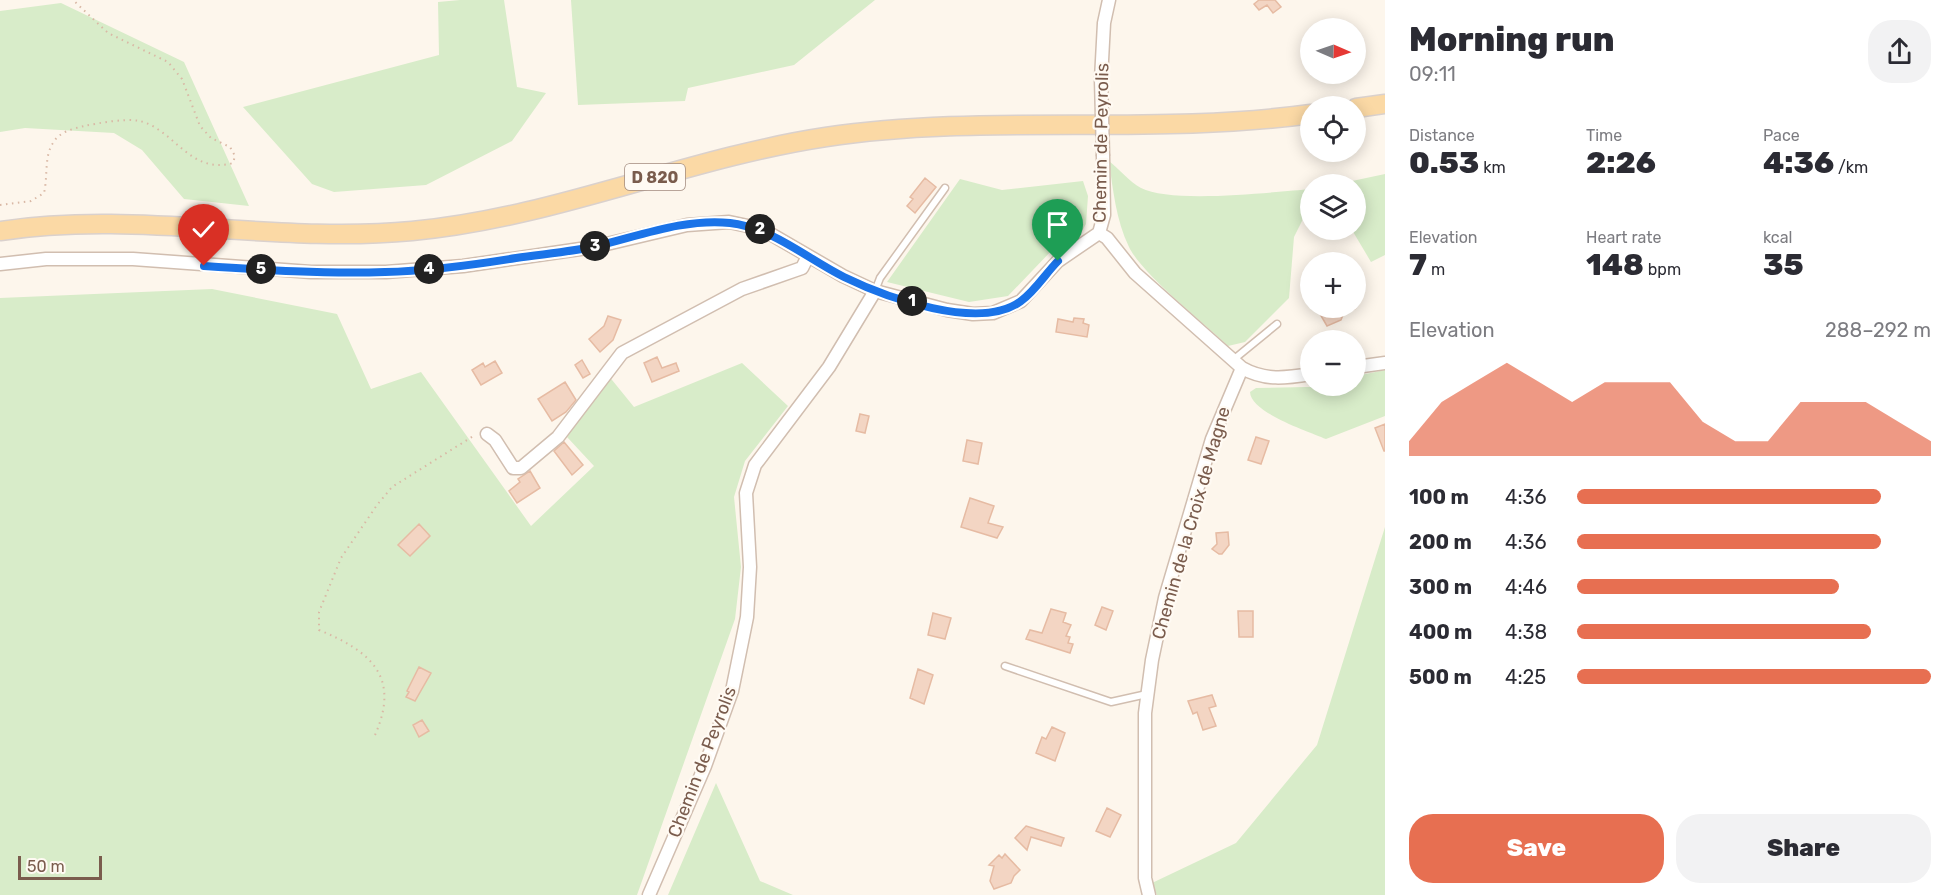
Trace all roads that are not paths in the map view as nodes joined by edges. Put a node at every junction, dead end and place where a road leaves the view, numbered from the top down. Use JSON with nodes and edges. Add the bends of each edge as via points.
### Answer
{"nodes":[{"id":1,"x":1108,"y":0,"type":"edge"},
{"id":2,"x":1385,"y":104,"type":"edge"},
{"id":3,"x":1366,"y":107,"type":"edge"},
{"id":4,"x":1300,"y":115,"type":"edge"},
{"id":5,"x":945,"y":188,"type":"dead end"},
{"id":6,"x":0,"y":231,"type":"edge"},
{"id":7,"x":1099,"y":233,"type":"junction"},
{"id":8,"x":808,"y":256,"type":"junction"},
{"id":9,"x":0,"y":264,"type":"edge"},
{"id":10,"x":875,"y":291,"type":"junction"},
{"id":11,"x":1277,"y":324,"type":"dead end"},
{"id":12,"x":1385,"y":363,"type":"edge"},
{"id":13,"x":1238,"y":364,"type":"junction"},
{"id":14,"x":1366,"y":366,"type":"edge"},
{"id":15,"x":1300,"y":376,"type":"edge"},
{"id":16,"x":487,"y":434,"type":"road end"},
{"id":17,"x":1005,"y":666,"type":"dead end"},
{"id":18,"x":1147,"y":694,"type":"junction"},
{"id":19,"x":649,"y":895,"type":"edge"},
{"id":20,"x":1149,"y":895,"type":"edge"}],
"edges":[{"from":1,"to":7,"type":"street","name":"Chemin de Peyrolis","bridge":true,"via":[[1101,79],[1104,216]]},
{"from":2,"to":3,"type":"main road"},
{"from":4,"to":6,"type":"main road","number":"D 820","via":[[1221,123],[957,127],[827,136],[692,166],[481,222],[414,231],[299,234],[95,224]]},
{"from":5,"to":10,"type":"lane","via":[[880,278]]},
{"from":7,"to":10,"type":"street","name":"Chemin de Peyrolis","via":[[1058,261],[1021,301],[993,313],[947,310]]},
{"from":7,"to":13,"type":"street","via":[[1135,273]]},
{"from":8,"to":9,"type":"street","via":[[762,230],[729,222],[687,225],[594,247],[463,266],[386,272],[299,272],[133,259],[46,259]]},
{"from":8,"to":10,"type":"street"},
{"from":8,"to":16,"type":"street","via":[[802,268],[742,290],[622,353],[558,437],[521,468],[513,468]]},
{"from":10,"to":19,"type":"street","name":"Chemin de Peyrolis","via":[[829,367],[755,465],[746,493],[750,567],[747,617],[732,691],[705,766]]},
{"from":11,"to":13,"type":"lane"},
{"from":12,"to":14,"type":"street"},
{"from":13,"to":15,"type":"street","via":[[1257,376],[1282,379]]},
{"from":13,"to":18,"type":"street","name":"Chemin de la Croix de Magne","via":[[1165,598]]},
{"from":17,"to":18,"type":"lane","via":[[1111,702]]},
{"from":18,"to":20,"type":"street","name":"Chemin de la Croix de Magne","via":[[1145,878]]}]}
